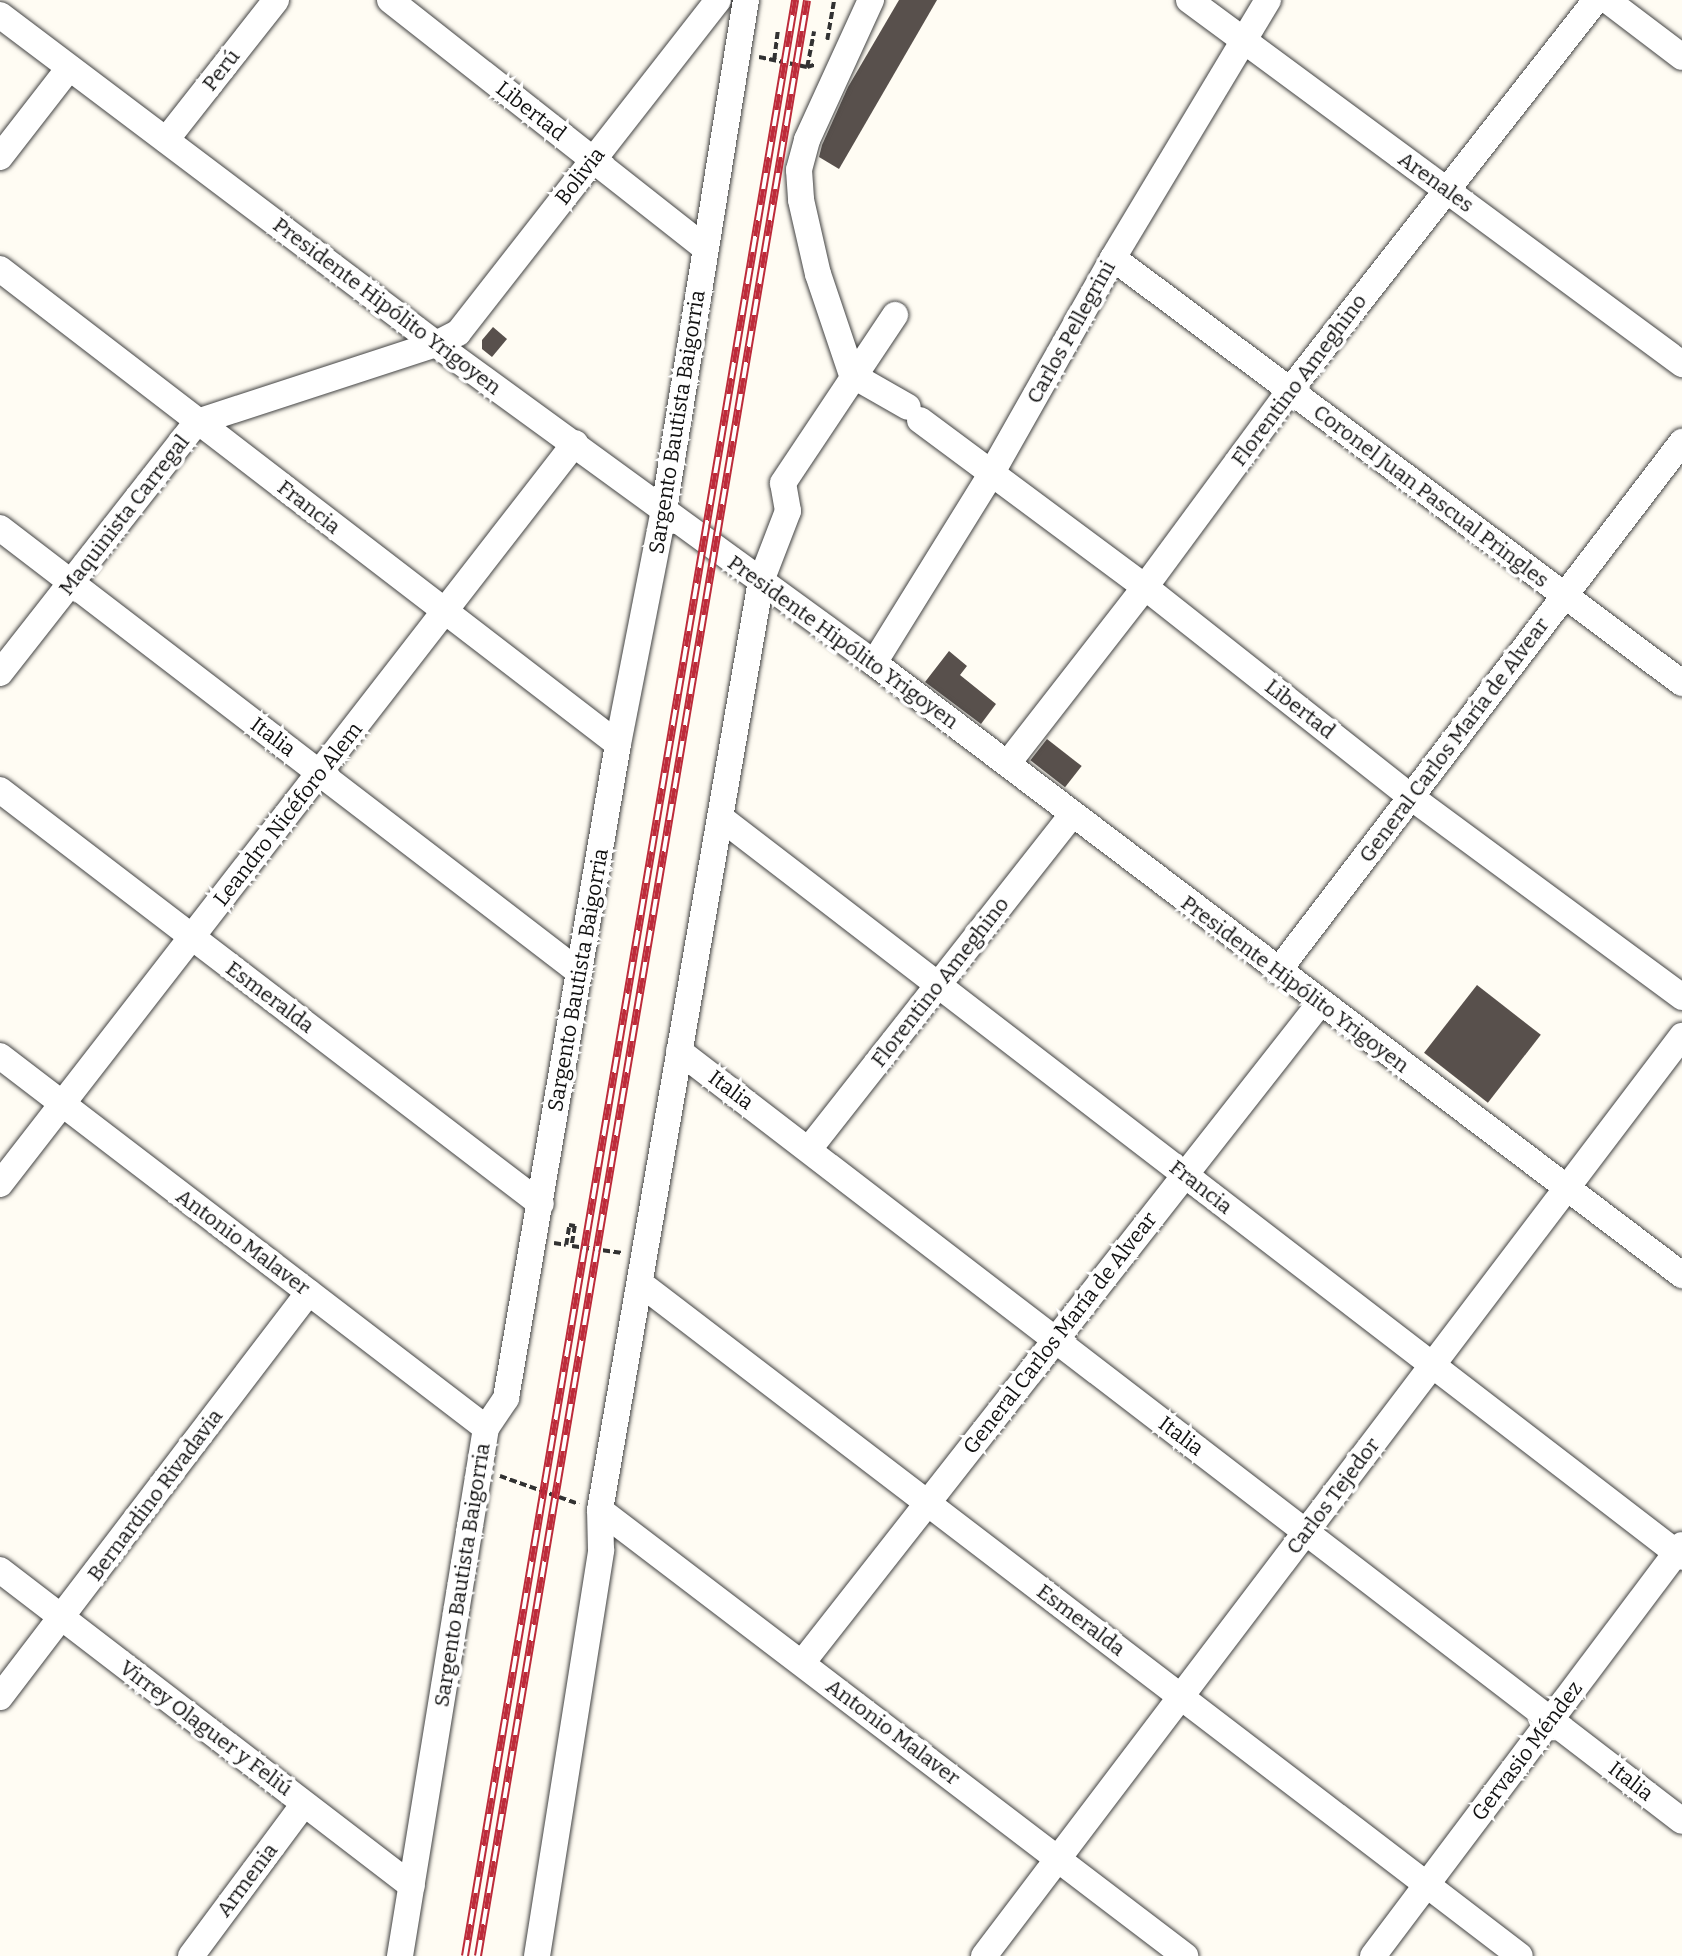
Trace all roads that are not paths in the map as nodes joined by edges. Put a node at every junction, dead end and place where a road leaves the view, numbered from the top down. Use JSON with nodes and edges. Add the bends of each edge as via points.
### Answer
{"nodes":[{"id":1,"x":276,"y":0,"type":"edge"},
{"id":2,"x":390,"y":0,"type":"edge"},
{"id":3,"x":718,"y":0,"type":"edge"},
{"id":4,"x":746,"y":0,"type":"edge"},
{"id":5,"x":871,"y":0,"type":"edge"},
{"id":6,"x":1189,"y":0,"type":"edge"},
{"id":7,"x":1268,"y":0,"type":"edge"},
{"id":8,"x":1595,"y":0,"type":"edge"},
{"id":9,"x":1607,"y":0,"type":"edge"},
{"id":10,"x":0,"y":16,"type":"edge"},
{"id":11,"x":1244,"y":40,"type":"junction"},
{"id":12,"x":1682,"y":57,"type":"edge"},
{"id":13,"x":69,"y":68,"type":"junction"},
{"id":14,"x":166,"y":140,"type":"junction"},
{"id":15,"x":0,"y":157,"type":"edge"},
{"id":16,"x":593,"y":160,"type":"junction"},
{"id":17,"x":1446,"y":190,"type":"junction"},
{"id":18,"x":705,"y":248,"type":"junction"},
{"id":19,"x":1113,"y":258,"type":"junction"},
{"id":20,"x":0,"y":269,"type":"edge"},
{"id":21,"x":895,"y":315,"type":"dead end"},
{"id":22,"x":436,"y":344,"type":"junction"},
{"id":23,"x":1682,"y":364,"type":"edge"},
{"id":24,"x":852,"y":375,"type":"junction"},
{"id":25,"x":1291,"y":388,"type":"junction"},
{"id":26,"x":197,"y":422,"type":"junction"},
{"id":27,"x":1682,"y":442,"type":"edge"},
{"id":28,"x":575,"y":443,"type":"junction"},
{"id":29,"x":991,"y":474,"type":"junction"},
{"id":30,"x":664,"y":509,"type":"junction"},
{"id":31,"x":0,"y":527,"type":"edge"},
{"id":32,"x":761,"y":581,"type":"junction"},
{"id":33,"x":72,"y":583,"type":"junction"},
{"id":34,"x":1145,"y":587,"type":"junction"},
{"id":35,"x":1563,"y":597,"type":"junction"},
{"id":36,"x":445,"y":612,"type":"junction"},
{"id":37,"x":874,"y":663,"type":"junction"},
{"id":38,"x":0,"y":673,"type":"edge"},
{"id":39,"x":1682,"y":683,"type":"edge"},
{"id":40,"x":618,"y":744,"type":"junction"},
{"id":41,"x":1007,"y":763,"type":"junction"},
{"id":42,"x":320,"y":773,"type":"junction"},
{"id":43,"x":0,"y":790,"type":"edge"},
{"id":44,"x":1412,"y":797,"type":"junction"},
{"id":45,"x":1072,"y":815,"type":"junction"},
{"id":46,"x":721,"y":818,"type":"junction"},
{"id":47,"x":193,"y":938,"type":"junction"},
{"id":48,"x":1278,"y":971,"type":"junction"},
{"id":49,"x":579,"y":972,"type":"junction"},
{"id":50,"x":938,"y":985,"type":"junction"},
{"id":51,"x":1682,"y":997,"type":"edge"},
{"id":52,"x":1320,"y":1003,"type":"junction"},
{"id":53,"x":1682,"y":1036,"type":"edge"},
{"id":54,"x":679,"y":1051,"type":"junction"},
{"id":55,"x":0,"y":1056,"type":"edge"},
{"id":56,"x":64,"y":1105,"type":"junction"},
{"id":57,"x":809,"y":1149,"type":"junction"},
{"id":58,"x":1184,"y":1174,"type":"junction"},
{"id":59,"x":0,"y":1184,"type":"edge"},
{"id":60,"x":1565,"y":1188,"type":"junction"},
{"id":61,"x":541,"y":1204,"type":"junction"},
{"id":62,"x":1682,"y":1275,"type":"edge"},
{"id":63,"x":641,"y":1284,"type":"junction"},
{"id":64,"x":309,"y":1292,"type":"junction"},
{"id":65,"x":1055,"y":1339,"type":"junction"},
{"id":66,"x":1433,"y":1365,"type":"junction"},
{"id":67,"x":486,"y":1429,"type":"junction"},
{"id":68,"x":591,"y":1502,"type":"junction"},
{"id":69,"x":927,"y":1503,"type":"junction"},
{"id":70,"x":1306,"y":1532,"type":"junction"},
{"id":71,"x":1680,"y":1551,"type":"edge"},
{"id":72,"x":0,"y":1570,"type":"edge"},
{"id":73,"x":62,"y":1618,"type":"junction"},
{"id":74,"x":802,"y":1663,"type":"junction"},
{"id":75,"x":0,"y":1697,"type":"edge"},
{"id":76,"x":1181,"y":1697,"type":"junction"},
{"id":77,"x":1551,"y":1720,"type":"junction"},
{"id":78,"x":304,"y":1804,"type":"junction"},
{"id":79,"x":1682,"y":1821,"type":"edge"},
{"id":80,"x":1058,"y":1859,"type":"junction"},
{"id":81,"x":1427,"y":1885,"type":"junction"},
{"id":82,"x":412,"y":1886,"type":"junction"},
{"id":83,"x":191,"y":1956,"type":"edge"},
{"id":84,"x":400,"y":1956,"type":"edge"},
{"id":85,"x":537,"y":1956,"type":"edge"},
{"id":86,"x":984,"y":1956,"type":"edge"},
{"id":87,"x":1185,"y":1956,"type":"edge"},
{"id":88,"x":1373,"y":1956,"type":"edge"},
{"id":89,"x":1520,"y":1956,"type":"edge"}],
"edges":[{"from":1,"to":14,"type":"street","name":"Perú"},
{"from":2,"to":16,"type":"street","name":"Libertad"},
{"from":3,"to":16,"type":"street","name":"Bolivia"},
{"from":4,"to":18,"type":"street","name":"Sargento Bautista Baigorria"},
{"from":5,"to":24,"type":"street","via":[[807,141],[799,170],[807,237]]},
{"from":6,"to":11,"type":"street","name":"Arenales"},
{"from":7,"to":11,"type":"street","name":"Carlos Pellegrini"},
{"from":8,"to":17,"type":"street","name":"Florentino Ameghino"},
{"from":9,"to":12,"type":"street"},
{"from":10,"to":13,"type":"street","name":"Presidente Hipólito Yrigoyen"},
{"from":11,"to":17,"type":"street","name":"Arenales"},
{"from":11,"to":19,"type":"street","name":"Carlos Pellegrini"},
{"from":13,"to":14,"type":"street","name":"Presidente Hipólito Yrigoyen"},
{"from":13,"to":15,"type":"street"},
{"from":14,"to":22,"type":"street","name":"Presidente Hipólito Yrigoyen"},
{"from":16,"to":18,"type":"street","name":"Libertad"},
{"from":16,"to":22,"type":"street","name":"Bolivia","via":[[458,333]]},
{"from":17,"to":23,"type":"street","name":"Arenales"},
{"from":17,"to":25,"type":"street","name":"Florentino Ameghino"},
{"from":18,"to":30,"type":"street","name":"Sargento Bautista Baigorria"},
{"from":19,"to":25,"type":"street","name":"Coronel Juan Pascual Pringles"},
{"from":19,"to":29,"type":"street","name":"Carlos Pellegrini"},
{"from":20,"to":26,"type":"street","name":"Francia"},
{"from":21,"to":24,"type":"street"},
{"from":22,"to":26,"type":"street","name":"Maquinista Carregal"},
{"from":22,"to":28,"type":"street","name":"Presidente Hipólito Yrigoyen"},
{"from":24,"to":29,"type":"street","name":"Libertad","via":[[914,414]]},
{"from":24,"to":32,"type":"street","via":[[783,483],[788,511]]},
{"from":25,"to":34,"type":"street","name":"Florentino Ameghino"},
{"from":25,"to":35,"type":"street","name":"Coronel Juan Pascual Pringles"},
{"from":26,"to":33,"type":"street","name":"Maquinista Carregal"},
{"from":26,"to":36,"type":"street","name":"Francia"},
{"from":27,"to":35,"type":"street","name":"General Carlos María de Alvear"},
{"from":28,"to":30,"type":"street","name":"Presidente Hipólito Yrigoyen"},
{"from":28,"to":36,"type":"street","name":"Leandro Nicéforo Alem"},
{"from":29,"to":34,"type":"street","name":"Libertad"},
{"from":29,"to":37,"type":"street","name":"Carlos Pellegrini"},
{"from":30,"to":32,"type":"street","name":"Presidente Hipólito Yrigoyen"},
{"from":30,"to":40,"type":"street","name":"Sargento Bautista Baigorria"},
{"from":31,"to":33,"type":"street","name":"Italia"},
{"from":32,"to":37,"type":"street","name":"Presidente Hipólito Yrigoyen"},
{"from":32,"to":46,"type":"street"},
{"from":33,"to":38,"type":"street","name":"Maquinista Carregal"},
{"from":33,"to":42,"type":"street","name":"Italia"},
{"from":34,"to":41,"type":"street","name":"Florentino Ameghino"},
{"from":34,"to":44,"type":"street","name":"Libertad"},
{"from":35,"to":39,"type":"street","name":"Coronel Juan Pascual Pringles"},
{"from":35,"to":44,"type":"street","name":"General Carlos María de Alvear"},
{"from":36,"to":40,"type":"street","name":"Francia"},
{"from":36,"to":42,"type":"street","name":"Leandro Nicéforo Alem"},
{"from":37,"to":41,"type":"street","name":"Presidente Hipólito Yrigoyen"},
{"from":40,"to":49,"type":"street","name":"Sargento Bautista Baigorria"},
{"from":41,"to":45,"type":"street","name":"Presidente Hipólito Yrigoyen"},
{"from":42,"to":47,"type":"street","name":"Leandro Nicéforo Alem"},
{"from":42,"to":49,"type":"street","name":"Italia"},
{"from":43,"to":47,"type":"street","name":"Esmeralda"},
{"from":44,"to":48,"type":"street","name":"General Carlos María de Alvear"},
{"from":44,"to":51,"type":"street","name":"Libertad"},
{"from":45,"to":48,"type":"street","name":"Presidente Hipólito Yrigoyen"},
{"from":45,"to":50,"type":"street","name":"Florentino Ameghino"},
{"from":46,"to":50,"type":"street","name":"Francia"},
{"from":46,"to":54,"type":"street"},
{"from":47,"to":56,"type":"street","name":"Leandro Nicéforo Alem"},
{"from":47,"to":61,"type":"street","name":"Esmeralda"},
{"from":48,"to":52,"type":"street","name":"Presidente Hipólito Yrigoyen"},
{"from":49,"to":61,"type":"street","name":"Sargento Bautista Baigorria"},
{"from":50,"to":57,"type":"street","name":"Florentino Ameghino"},
{"from":50,"to":58,"type":"street","name":"Francia"},
{"from":52,"to":58,"type":"street","name":"General Carlos María de Alvear"},
{"from":52,"to":60,"type":"street","name":"Presidente Hipólito Yrigoyen"},
{"from":53,"to":60,"type":"street","name":"Carlos Tejedor"},
{"from":54,"to":57,"type":"street","name":"Italia"},
{"from":54,"to":63,"type":"street","via":[[633,1249]]},
{"from":55,"to":56,"type":"street","name":"Antonio Malaver"},
{"from":56,"to":59,"type":"street","name":"Leandro Nicéforo Alem"},
{"from":56,"to":64,"type":"street","name":"Antonio Malaver"},
{"from":57,"to":65,"type":"street","name":"Italia"},
{"from":58,"to":65,"type":"street","name":"General Carlos María de Alvear"},
{"from":58,"to":66,"type":"street","name":"Francia"},
{"from":60,"to":62,"type":"street","name":"Presidente Hipólito Yrigoyen"},
{"from":60,"to":66,"type":"street","name":"Carlos Tejedor"},
{"from":61,"to":67,"type":"street","name":"Sargento Bautista Baigorria","via":[[506,1398]]},
{"from":63,"to":68,"type":"street"},
{"from":63,"to":69,"type":"street","name":"Esmeralda"},
{"from":64,"to":67,"type":"street","name":"Antonio Malaver"},
{"from":64,"to":73,"type":"street","name":"Bernardino Rivadavia"},
{"from":65,"to":69,"type":"street","name":"General Carlos María de Alvear"},
{"from":65,"to":70,"type":"street","name":"Italia"},
{"from":66,"to":70,"type":"street","name":"Carlos Tejedor"},
{"from":66,"to":71,"type":"street","name":"Francia"},
{"from":67,"to":82,"type":"street","name":"Sargento Bautista Baigorria"},
{"from":68,"to":74,"type":"street","name":"Antonio Malaver"},
{"from":68,"to":85,"type":"street","via":[[601,1550]]},
{"from":69,"to":74,"type":"street","name":"General Carlos María de Alvear"},
{"from":69,"to":76,"type":"street","name":"Esmeralda"},
{"from":70,"to":76,"type":"street","name":"Carlos Tejedor"},
{"from":70,"to":77,"type":"street","name":"Italia"},
{"from":71,"to":77,"type":"street","name":"Gervasio Méndez"},
{"from":72,"to":73,"type":"street","name":"Virrey Olaguer y Feliú"},
{"from":73,"to":75,"type":"street","name":"Bernardino Rivadavia"},
{"from":73,"to":78,"type":"street","name":"Virrey Olaguer y Feliú"},
{"from":74,"to":80,"type":"street","name":"Antonio Malaver"},
{"from":76,"to":80,"type":"street","name":"Carlos Tejedor"},
{"from":76,"to":81,"type":"street","name":"Esmeralda"},
{"from":77,"to":79,"type":"street","name":"Italia"},
{"from":77,"to":81,"type":"street","name":"Gervasio Méndez"},
{"from":78,"to":82,"type":"street","name":"Virrey Olaguer y Feliú"},
{"from":78,"to":83,"type":"street","name":"Armenia"},
{"from":80,"to":86,"type":"street","name":"Carlos Tejedor"},
{"from":80,"to":87,"type":"street","name":"Antonio Malaver"},
{"from":81,"to":88,"type":"street","name":"Gervasio Méndez"},
{"from":81,"to":89,"type":"street","name":"Esmeralda"},
{"from":82,"to":84,"type":"street","name":"Sargento Bautista Baigorria"}]}
